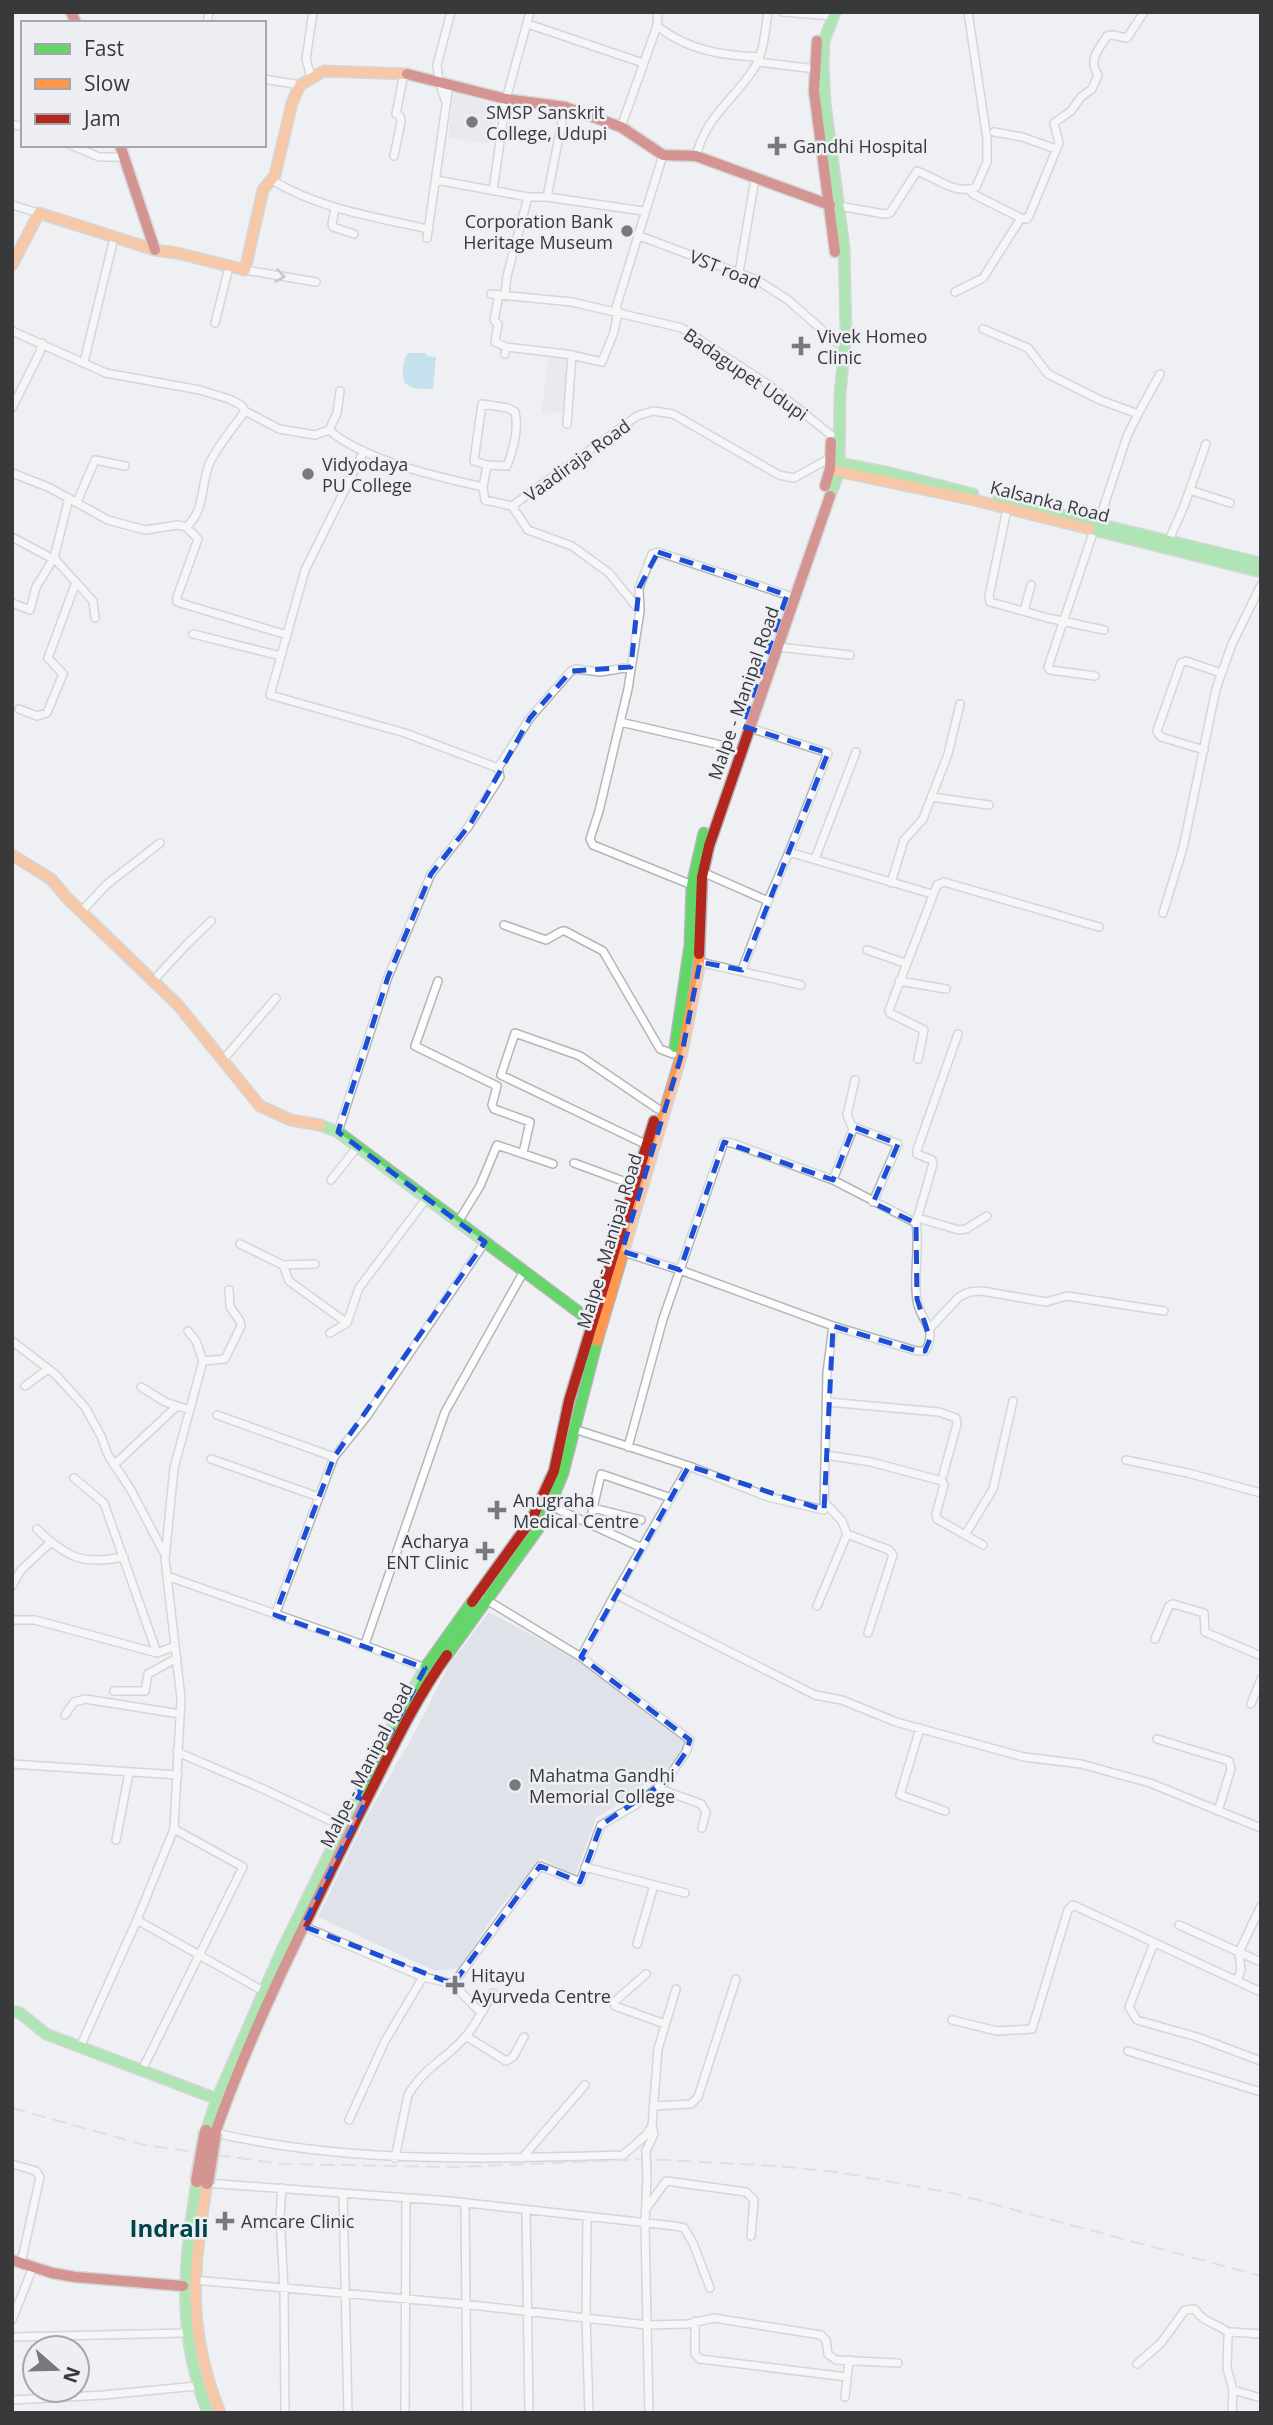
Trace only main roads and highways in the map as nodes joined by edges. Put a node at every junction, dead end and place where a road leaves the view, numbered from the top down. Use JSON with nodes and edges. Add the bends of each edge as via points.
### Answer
{"nodes":[{"id":1,"x":830,"y":14,"type":"edge"},
{"id":2,"x":122,"y":151,"type":"edge"},
{"id":3,"x":835,"y":205,"type":"junction"},
{"id":4,"x":155,"y":250,"type":"junction"},
{"id":5,"x":12,"y":265,"type":"edge"},
{"id":6,"x":834,"y":465,"type":"junction"},
{"id":7,"x":1096,"y":527,"type":"junction"},
{"id":8,"x":1261,"y":563,"type":"edge"},
{"id":9,"x":1261,"y":572,"type":"edge"},
{"id":10,"x":12,"y":855,"type":"edge"},
{"id":11,"x":698,"y":870,"type":"junction"},
{"id":12,"x":592,"y":1322,"type":"junction"},
{"id":13,"x":574,"y":1403,"type":"junction"},
{"id":14,"x":361,"y":1799,"type":"junction"},
{"id":15,"x":12,"y":2011,"type":"edge"},
{"id":16,"x":217,"y":2099,"type":"junction"},
{"id":17,"x":211,"y":2132,"type":"junction"},
{"id":18,"x":22,"y":2263,"type":"edge"},
{"id":19,"x":188,"y":2283,"type":"junction"},
{"id":20,"x":195,"y":2360,"type":"junction"},
{"id":21,"x":208,"y":2413,"type":"edge"},
{"id":22,"x":220,"y":2413,"type":"edge"}],
"edges":[{"from":1,"to":3,"type":"main road","name":"Malpe - Manipal Road","via":[[819,69]]},
{"from":2,"to":4,"type":"main road"},
{"from":3,"to":4,"type":"main road","via":[[696,156],[663,155],[621,127],[565,107],[506,99],[404,73],[324,71],[300,85],[272,180],[263,190],[245,270]]},
{"from":3,"to":6,"type":"main road","name":"Malpe - Manipal Road"},
{"from":3,"to":6,"type":"main road","name":"Malpe - Manipal Road","via":[[844,247],[846,333]]},
{"from":4,"to":5,"type":"main road","via":[[39,213]]},
{"from":6,"to":7,"type":"main road","name":"Kalsanka Road"},
{"from":6,"to":7,"type":"main road","via":[[890,473]]},
{"from":6,"to":11,"type":"main road","name":"Malpe - Manipal Road"},
{"from":6,"to":11,"type":"main road","name":"Malpe - Manipal Road","via":[[778,647]]},
{"from":7,"to":8,"type":"main road"},
{"from":7,"to":9,"type":"main road","name":"Kalsanka Road"},
{"from":10,"to":12,"type":"main road","via":[[51,879],[178,1005],[260,1107],[338,1132]]},
{"from":11,"to":12,"type":"main road","name":"Malpe - Manipal Road","via":[[692,885],[689,955],[673,1054]]},
{"from":11,"to":13,"type":"main road","name":"Malpe - Manipal Road","via":[[699,962],[682,1053]]},
{"from":12,"to":13,"type":"main road","name":"Malpe - Manipal Road"},
{"from":13,"to":14,"type":"main road","name":"Malpe - Manipal Road","via":[[540,1505],[425,1668]]},
{"from":13,"to":14,"type":"main road","name":"Malpe - Manipal Road","via":[[563,1474],[551,1506],[428,1684]]},
{"from":14,"to":16,"type":"main road","name":"Malpe - Manipal Road","via":[[342,1826]]},
{"from":14,"to":17,"type":"main road","name":"Malpe - Manipal Road"},
{"from":15,"to":16,"type":"main road","via":[[46,2034]]},
{"from":16,"to":17,"type":"main road","name":"Malpe - Manipal Road"},
{"from":17,"to":19,"type":"main road","name":"Malpe - Manipal Road","bridge":true},
{"from":18,"to":19,"type":"main road","via":[[75,2277]]},
{"from":19,"to":20,"type":"main road","name":"Malpe - Manipal Road"},
{"from":19,"to":20,"type":"main road","via":[[185,2333]]},
{"from":20,"to":21,"type":"main road","via":[[197,2386]]},
{"from":20,"to":22,"type":"main road","name":"Malpe - Manipal Road"}]}
